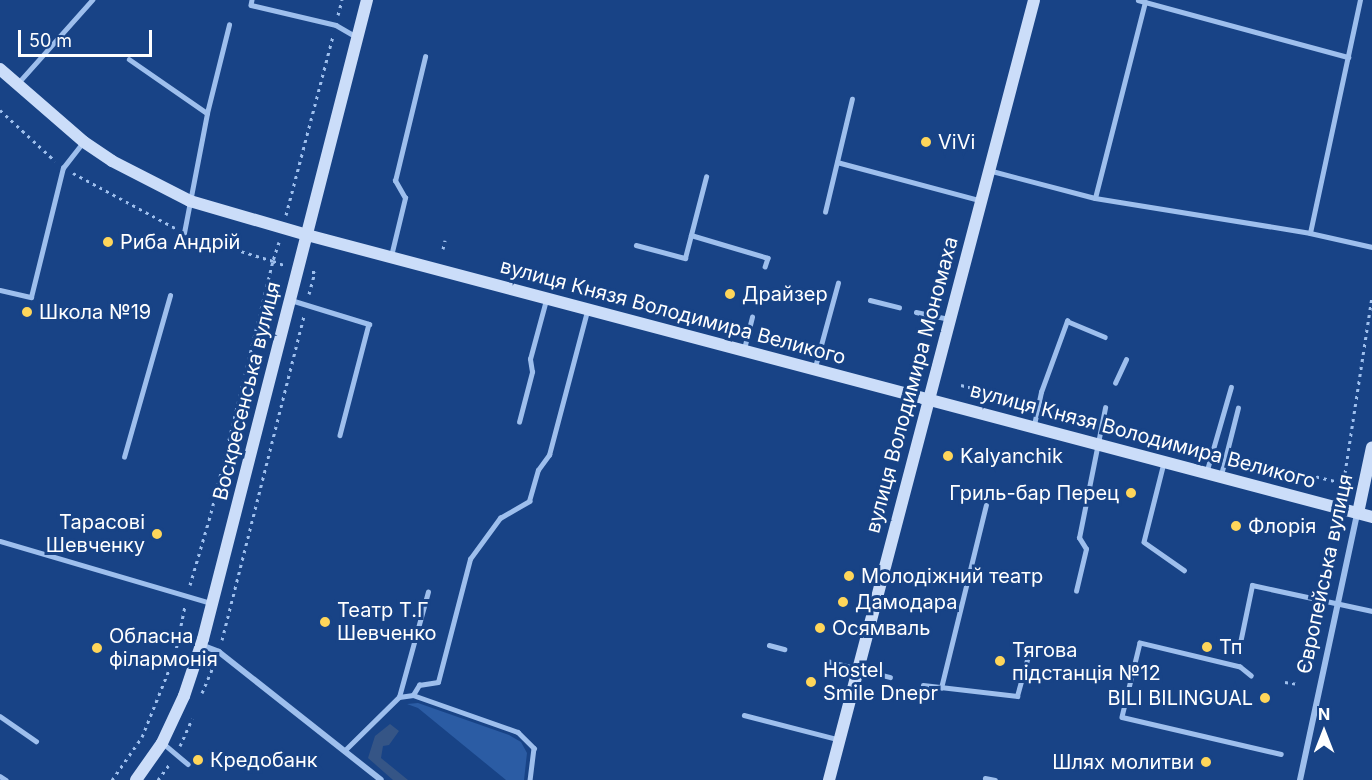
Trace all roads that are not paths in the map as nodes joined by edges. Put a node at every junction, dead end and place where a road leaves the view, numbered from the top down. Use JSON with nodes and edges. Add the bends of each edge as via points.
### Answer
{"nodes":[{"id":1,"x":92,"y":0,"type":"edge"},
{"id":2,"x":252,"y":0,"type":"edge"},
{"id":3,"x":367,"y":0,"type":"edge"},
{"id":4,"x":1034,"y":0,"type":"edge"},
{"id":5,"x":1138,"y":0,"type":"edge"},
{"id":6,"x":1360,"y":0,"type":"edge"},
{"id":7,"x":1145,"y":2,"type":"junction"},
{"id":8,"x":229,"y":25,"type":"dead end"},
{"id":9,"x":357,"y":37,"type":"junction"},
{"id":10,"x":425,"y":57,"type":"dead end"},
{"id":11,"x":1348,"y":57,"type":"junction"},
{"id":12,"x":129,"y":59,"type":"dead end"},
{"id":13,"x":0,"y":69,"type":"edge"},
{"id":14,"x":17,"y":84,"type":"junction"},
{"id":15,"x":852,"y":99,"type":"dead end"},
{"id":16,"x":207,"y":113,"type":"junction"},
{"id":17,"x":84,"y":142,"type":"junction"},
{"id":18,"x":837,"y":162,"type":"junction"},
{"id":19,"x":989,"y":170,"type":"junction"},
{"id":20,"x":706,"y":177,"type":"dead end"},
{"id":21,"x":1095,"y":198,"type":"junction"},
{"id":22,"x":981,"y":200,"type":"junction"},
{"id":23,"x":190,"y":201,"type":"junction"},
{"id":24,"x":825,"y":213,"type":"dead end"},
{"id":25,"x":184,"y":233,"type":"road end"},
{"id":26,"x":1310,"y":233,"type":"junction"},
{"id":27,"x":307,"y":236,"type":"junction"},
{"id":28,"x":691,"y":236,"type":"junction"},
{"id":29,"x":636,"y":245,"type":"dead end"},
{"id":30,"x":1372,"y":247,"type":"edge"},
{"id":31,"x":391,"y":257,"type":"junction"},
{"id":32,"x":765,"y":267,"type":"dead end"},
{"id":33,"x":838,"y":283,"type":"dead end"},
{"id":34,"x":0,"y":290,"type":"edge"},
{"id":35,"x":170,"y":295,"type":"dead end"},
{"id":36,"x":547,"y":298,"type":"junction"},
{"id":37,"x":291,"y":300,"type":"junction"},
{"id":38,"x":870,"y":300,"type":"dead end"},
{"id":39,"x":899,"y":307,"type":"dead end"},
{"id":40,"x":587,"y":309,"type":"junction"},
{"id":41,"x":916,"y":312,"type":"dead end"},
{"id":42,"x":752,"y":316,"type":"dead end"},
{"id":43,"x":950,"y":320,"type":"junction"},
{"id":44,"x":1105,"y":338,"type":"dead end"},
{"id":45,"x":744,"y":351,"type":"junction"},
{"id":46,"x":1126,"y":359,"type":"dead end"},
{"id":47,"x":814,"y":370,"type":"junction"},
{"id":48,"x":1115,"y":383,"type":"dead end"},
{"id":49,"x":1231,"y":387,"type":"dead end"},
{"id":50,"x":929,"y":400,"type":"junction"},
{"id":51,"x":1105,"y":408,"type":"dead end"},
{"id":52,"x":1238,"y":408,"type":"dead end"},
{"id":53,"x":519,"y":422,"type":"dead end"},
{"id":54,"x":1033,"y":428,"type":"junction"},
{"id":55,"x":340,"y":435,"type":"dead end"},
{"id":56,"x":1099,"y":445,"type":"junction"},
{"id":57,"x":1372,"y":447,"type":"edge"},
{"id":58,"x":124,"y":457,"type":"dead end"},
{"id":59,"x":1164,"y":463,"type":"junction"},
{"id":60,"x":1206,"y":473,"type":"junction"},
{"id":61,"x":1221,"y":477,"type":"junction"},
{"id":62,"x":986,"y":505,"type":"dead end"},
{"id":63,"x":1358,"y":513,"type":"junction"},
{"id":64,"x":1372,"y":517,"type":"edge"},
{"id":65,"x":0,"y":541,"type":"edge"},
{"id":66,"x":1184,"y":570,"type":"dead end"},
{"id":67,"x":1076,"y":591,"type":"dead end"},
{"id":68,"x":428,"y":592,"type":"dead end"},
{"id":69,"x":1338,"y":602,"type":"junction"},
{"id":70,"x":211,"y":604,"type":"junction"},
{"id":71,"x":1372,"y":611,"type":"edge"},
{"id":72,"x":201,"y":645,"type":"junction"},
{"id":73,"x":769,"y":645,"type":"dead end"},
{"id":74,"x":1239,"y":648,"type":"dead end"},
{"id":75,"x":784,"y":649,"type":"dead end"},
{"id":76,"x":1030,"y":649,"type":"dead end"},
{"id":77,"x":827,"y":661,"type":"dead end"},
{"id":78,"x":858,"y":667,"type":"junction"},
{"id":79,"x":1251,"y":676,"type":"dead end"},
{"id":80,"x":890,"y":677,"type":"dead end"},
{"id":81,"x":923,"y":685,"type":"dead end"},
{"id":82,"x":941,"y":688,"type":"junction"},
{"id":83,"x":413,"y":695,"type":"junction"},
{"id":84,"x":399,"y":697,"type":"junction"},
{"id":85,"x":744,"y":715,"type":"dead end"},
{"id":86,"x":2,"y":717,"type":"edge"},
{"id":87,"x":0,"y":724,"type":"edge"},
{"id":88,"x":839,"y":739,"type":"junction"},
{"id":89,"x":36,"y":741,"type":"dead end"},
{"id":90,"x":162,"y":743,"type":"junction"},
{"id":91,"x":344,"y":751,"type":"junction"},
{"id":92,"x":1281,"y":754,"type":"dead end"},
{"id":93,"x":188,"y":764,"type":"dead end"},
{"id":94,"x":0,"y":776,"type":"edge"},
{"id":95,"x":985,"y":778,"type":"dead end"},
{"id":96,"x":6,"y":780,"type":"edge"},
{"id":97,"x":136,"y":780,"type":"edge"},
{"id":98,"x":381,"y":780,"type":"edge"},
{"id":99,"x":530,"y":780,"type":"edge"},
{"id":100,"x":829,"y":780,"type":"edge"},
{"id":101,"x":995,"y":780,"type":"edge"},
{"id":102,"x":1300,"y":780,"type":"edge"}],
"edges":[{"from":1,"to":14,"type":"lane"},
{"from":2,"to":9,"type":"lane","via":[[251,5],[336,25]]},
{"from":3,"to":9,"type":"main road","name":"Воскресенська вулиця"},
{"from":4,"to":19,"type":"main road","name":"вулиця Володимира Мономаха"},
{"from":5,"to":7,"type":"lane"},
{"from":6,"to":11,"type":"lane"},
{"from":7,"to":11,"type":"lane"},
{"from":7,"to":21,"type":"lane"},
{"from":8,"to":16,"type":"lane"},
{"from":9,"to":27,"type":"main road","name":"Воскресенська вулиця"},
{"from":10,"to":31,"type":"lane","via":[[395,181],[405,198]]},
{"from":11,"to":26,"type":"lane"},
{"from":12,"to":16,"type":"lane"},
{"from":13,"to":14,"type":"main road","name":"вулиця Князя Володимира Великого"},
{"from":14,"to":17,"type":"main road","name":"вулиця Князя Володимира Великого"},
{"from":15,"to":18,"type":"lane"},
{"from":16,"to":23,"type":"lane"},
{"from":17,"to":23,"type":"main road","name":"вулиця Князя Володимира Великого","via":[[112,162]]},
{"from":17,"to":34,"type":"lane","via":[[63,168],[31,297]]},
{"from":18,"to":22,"type":"lane"},
{"from":18,"to":24,"type":"lane"},
{"from":19,"to":21,"type":"lane"},
{"from":19,"to":22,"type":"main road","name":"вулиця Володимира Мономаха"},
{"from":20,"to":28,"type":"lane"},
{"from":21,"to":26,"type":"lane"},
{"from":22,"to":43,"type":"main road","name":"вулиця Володимира Мономаха"},
{"from":23,"to":25,"type":"lane"},
{"from":23,"to":27,"type":"main road","name":"вулиця Князя Володимира Великого"},
{"from":26,"to":30,"type":"lane"},
{"from":27,"to":31,"type":"main road","name":"вулиця Князя Володимира Великого"},
{"from":27,"to":37,"type":"main road","name":"Воскресенська вулиця"},
{"from":28,"to":29,"type":"lane","via":[[685,258]]},
{"from":28,"to":32,"type":"lane","via":[[768,258]]},
{"from":31,"to":36,"type":"main road","name":"вулиця Князя Володимира Великого"},
{"from":33,"to":47,"type":"lane"},
{"from":35,"to":58,"type":"lane"},
{"from":36,"to":40,"type":"main road","name":"вулиця Князя Володимира Великого"},
{"from":36,"to":53,"type":"lane","via":[[530,359],[532,372]]},
{"from":37,"to":55,"type":"lane","via":[[369,324]]},
{"from":37,"to":70,"type":"main road","name":"Воскресенська вулиця"},
{"from":38,"to":39,"type":"lane"},
{"from":40,"to":45,"type":"main road","name":"вулиця Князя Володимира Великого"},
{"from":40,"to":83,"type":"lane","via":[[549,455],[538,470],[530,501],[500,518],[470,559],[438,682],[419,685]]},
{"from":41,"to":43,"type":"lane"},
{"from":42,"to":45,"type":"lane"},
{"from":43,"to":50,"type":"main road","name":"вулиця Володимира Мономаха"},
{"from":44,"to":54,"type":"lane","via":[[1067,321]]},
{"from":45,"to":47,"type":"main road","name":"вулиця Князя Володимира Великого"},
{"from":46,"to":48,"type":"lane"},
{"from":47,"to":50,"type":"main road","name":"вулиця Князя Володимира Великого"},
{"from":49,"to":60,"type":"lane"},
{"from":50,"to":54,"type":"main road","name":"вулиця Князя Володимира Великого"},
{"from":50,"to":78,"type":"main road","name":"вулиця Володимира Мономаха"},
{"from":51,"to":56,"type":"lane"},
{"from":52,"to":61,"type":"lane"},
{"from":54,"to":56,"type":"main road","name":"вулиця Князя Володимира Великого"},
{"from":56,"to":59,"type":"main road","name":"вулиця Князя Володимира Великого"},
{"from":56,"to":67,"type":"lane","via":[[1079,538],[1086,549]]},
{"from":57,"to":63,"type":"main road","name":"Європейська вулиця"},
{"from":59,"to":60,"type":"main road","name":"вулиця Князя Володимира Великого"},
{"from":59,"to":66,"type":"lane","via":[[1144,542]]},
{"from":60,"to":61,"type":"main road","name":"вулиця Князя Володимира Великого"},
{"from":61,"to":63,"type":"main road","name":"вулиця Князя Володимира Великого"},
{"from":62,"to":82,"type":"lane"},
{"from":63,"to":64,"type":"main road","name":"вулиця Князя Володимира Великого"},
{"from":63,"to":69,"type":"street","name":"Європейська вулиця"},
{"from":65,"to":70,"type":"lane"},
{"from":68,"to":84,"type":"lane"},
{"from":69,"to":71,"type":"lane"},
{"from":69,"to":74,"type":"lane","via":[[1252,585]]},
{"from":69,"to":102,"type":"street","name":"Європейська вулиця"},
{"from":70,"to":72,"type":"main road","name":"Воскресенська вулиця"},
{"from":72,"to":90,"type":"main road","name":"Воскресенська вулиця","via":[[184,696]]},
{"from":72,"to":91,"type":"street","via":[[219,652]]},
{"from":73,"to":75,"type":"lane"},
{"from":76,"to":82,"type":"lane","via":[[1017,696]]},
{"from":77,"to":78,"type":"lane"},
{"from":78,"to":80,"type":"lane"},
{"from":78,"to":88,"type":"main road","name":"вулиця Володимира Мономаха"},
{"from":79,"to":92,"type":"lane","via":[[1240,667],[1140,643],[1122,717]]},
{"from":81,"to":82,"type":"lane"},
{"from":83,"to":84,"type":"lane"},
{"from":83,"to":99,"type":"lane","via":[[518,732],[534,748]]},
{"from":84,"to":91,"type":"lane"},
{"from":85,"to":88,"type":"lane"},
{"from":86,"to":87,"type":"lane"},
{"from":86,"to":89,"type":"lane"},
{"from":88,"to":100,"type":"main road","name":"вулиця Володимира Мономаха"},
{"from":90,"to":93,"type":"lane"},
{"from":90,"to":97,"type":"main road","name":"Воскресенська вулиця"},
{"from":91,"to":98,"type":"street"},
{"from":94,"to":96,"type":"lane"},
{"from":95,"to":101,"type":"lane"}]}
